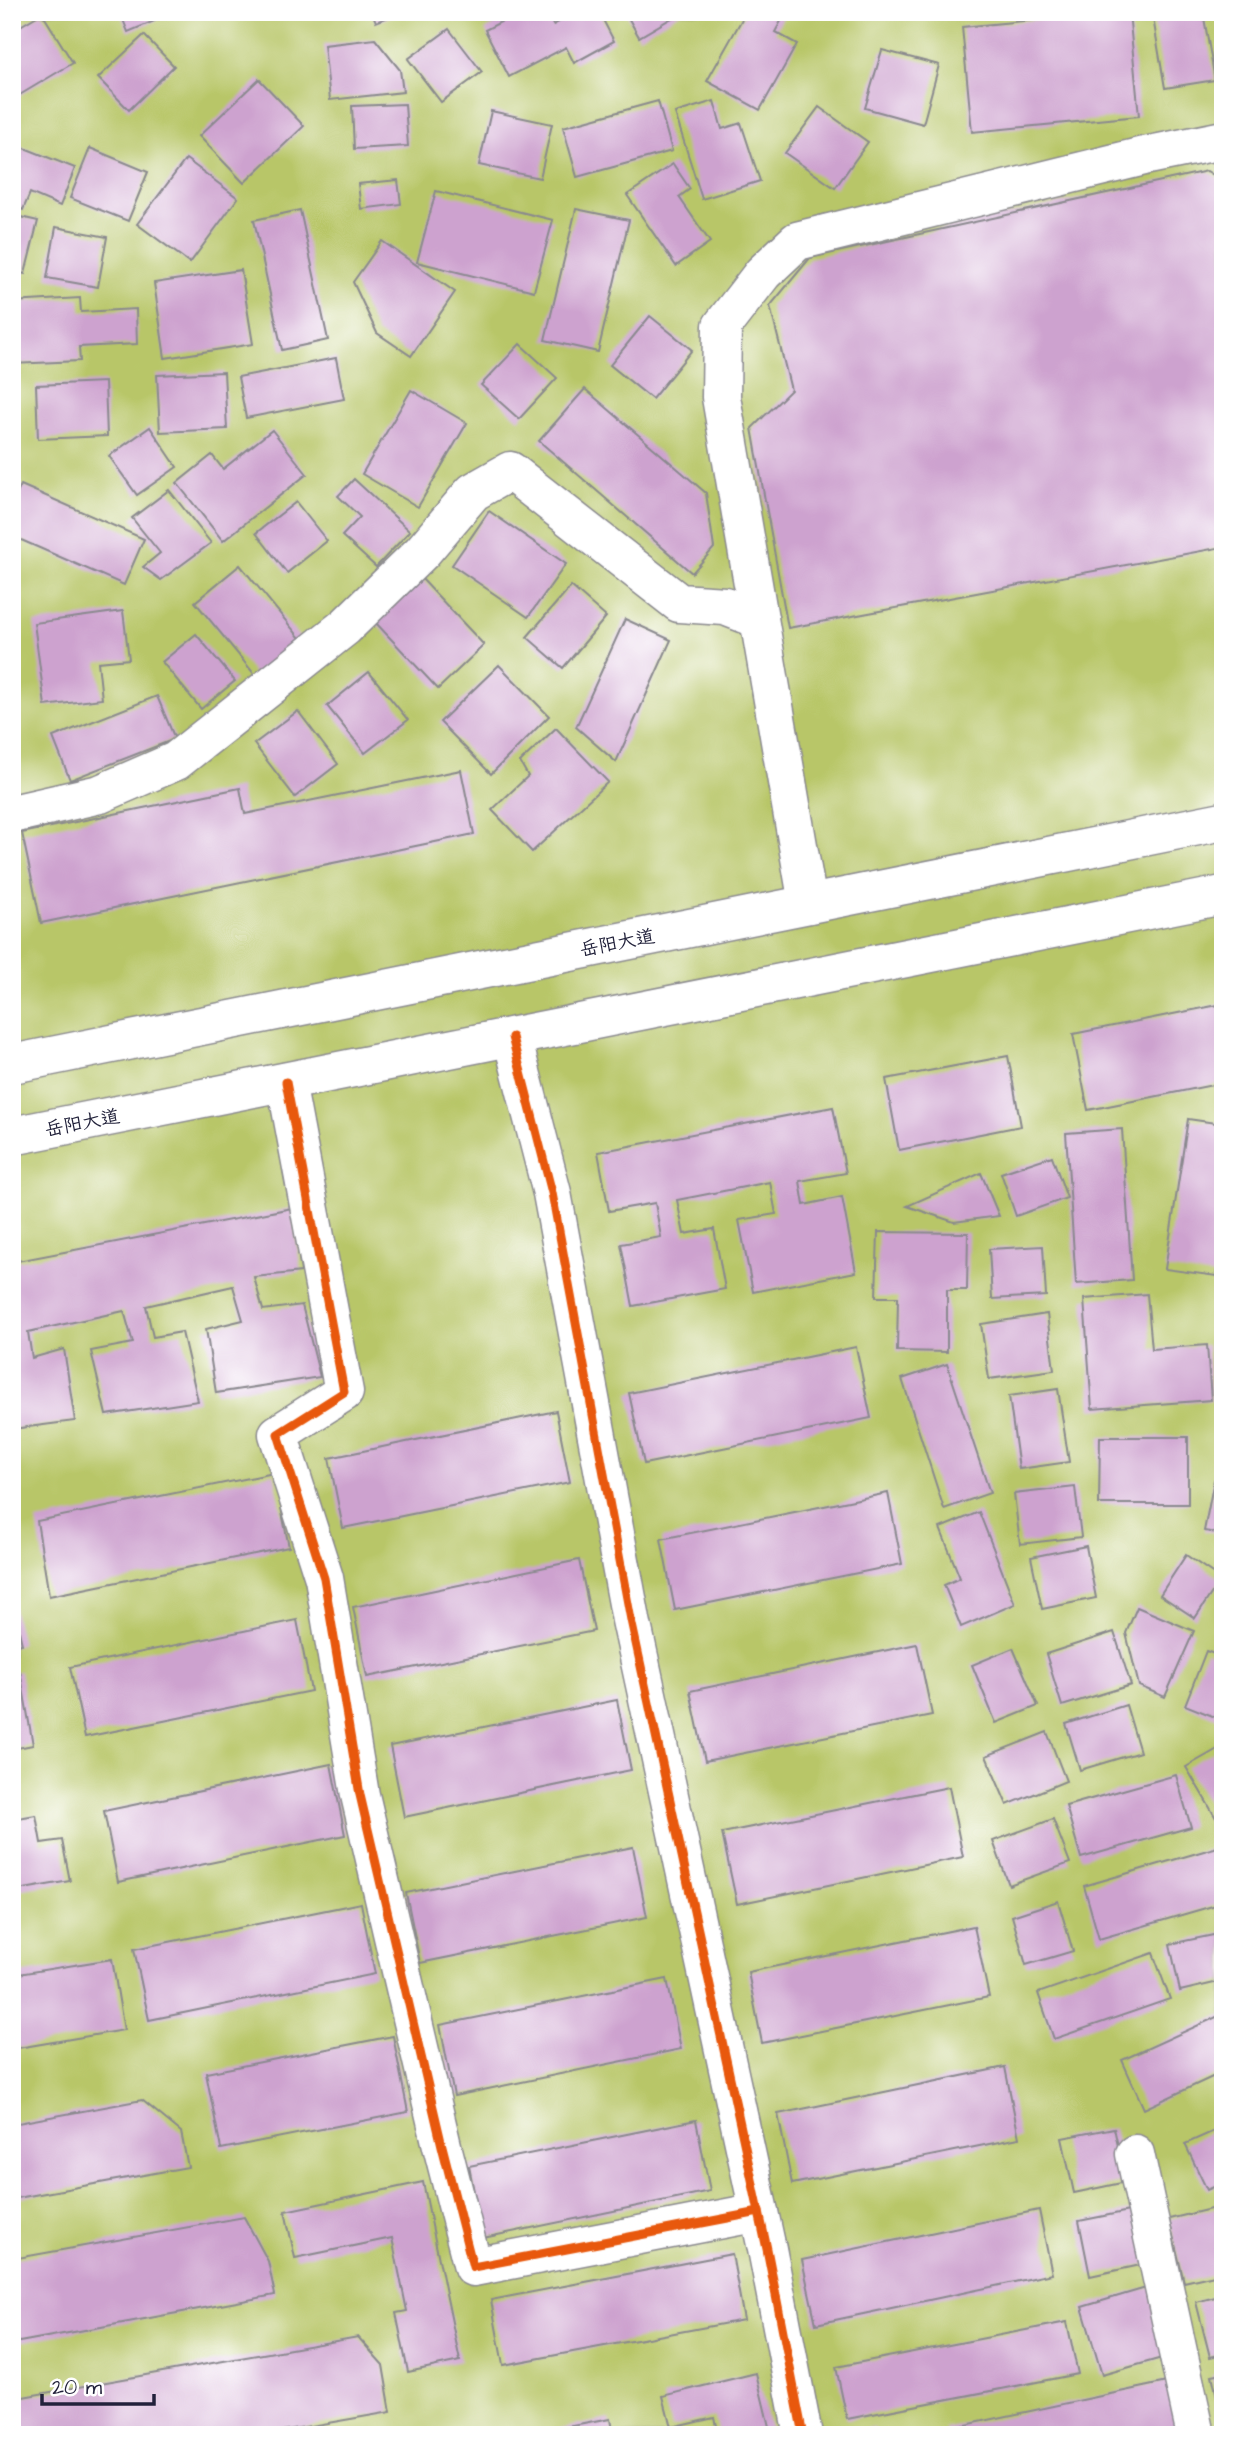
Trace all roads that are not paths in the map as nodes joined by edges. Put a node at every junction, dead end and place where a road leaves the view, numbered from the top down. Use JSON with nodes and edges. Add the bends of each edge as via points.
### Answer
{"nodes":[{"id":1,"x":1223,"y":140,"type":"edge"},
{"id":2,"x":758,"y":620,"type":"junction"},
{"id":3,"x":12,"y":814,"type":"edge"},
{"id":4,"x":1223,"y":821,"type":"edge"},
{"id":5,"x":1223,"y":895,"type":"edge"},
{"id":6,"x":808,"y":904,"type":"junction"},
{"id":7,"x":512,"y":1037,"type":"junction"},
{"id":8,"x":12,"y":1064,"type":"edge"},
{"id":9,"x":286,"y":1082,"type":"junction"},
{"id":10,"x":12,"y":1136,"type":"edge"},
{"id":11,"x":1135,"y":2154,"type":"dead end"},
{"id":12,"x":759,"y":2212,"type":"junction"},
{"id":13,"x":803,"y":2435,"type":"edge"},
{"id":14,"x":1196,"y":2435,"type":"edge"}],
"edges":[{"from":1,"to":2,"type":"street","via":[[797,242],[763,273],[722,326],[721,397]]},
{"from":2,"to":3,"type":"street","via":[[725,606],[679,603],[510,471],[473,492],[422,552],[345,627],[176,761],[100,794]]},
{"from":2,"to":6,"type":"street"},
{"from":4,"to":6,"type":"street","name":"岳阳大道"},
{"from":5,"to":7,"type":"street","name":"岳阳大道"},
{"from":6,"to":8,"type":"street","name":"岳阳大道"},
{"from":7,"to":9,"type":"street","name":"岳阳大道"},
{"from":7,"to":12,"type":"street","via":[[552,1193],[631,1620]]},
{"from":9,"to":10,"type":"street","name":"岳阳大道"},
{"from":9,"to":12,"type":"street","via":[[344,1392],[278,1434],[324,1578],[360,1795],[473,2267]]},
{"from":11,"to":14,"type":"street"},
{"from":12,"to":13,"type":"street"}]}
